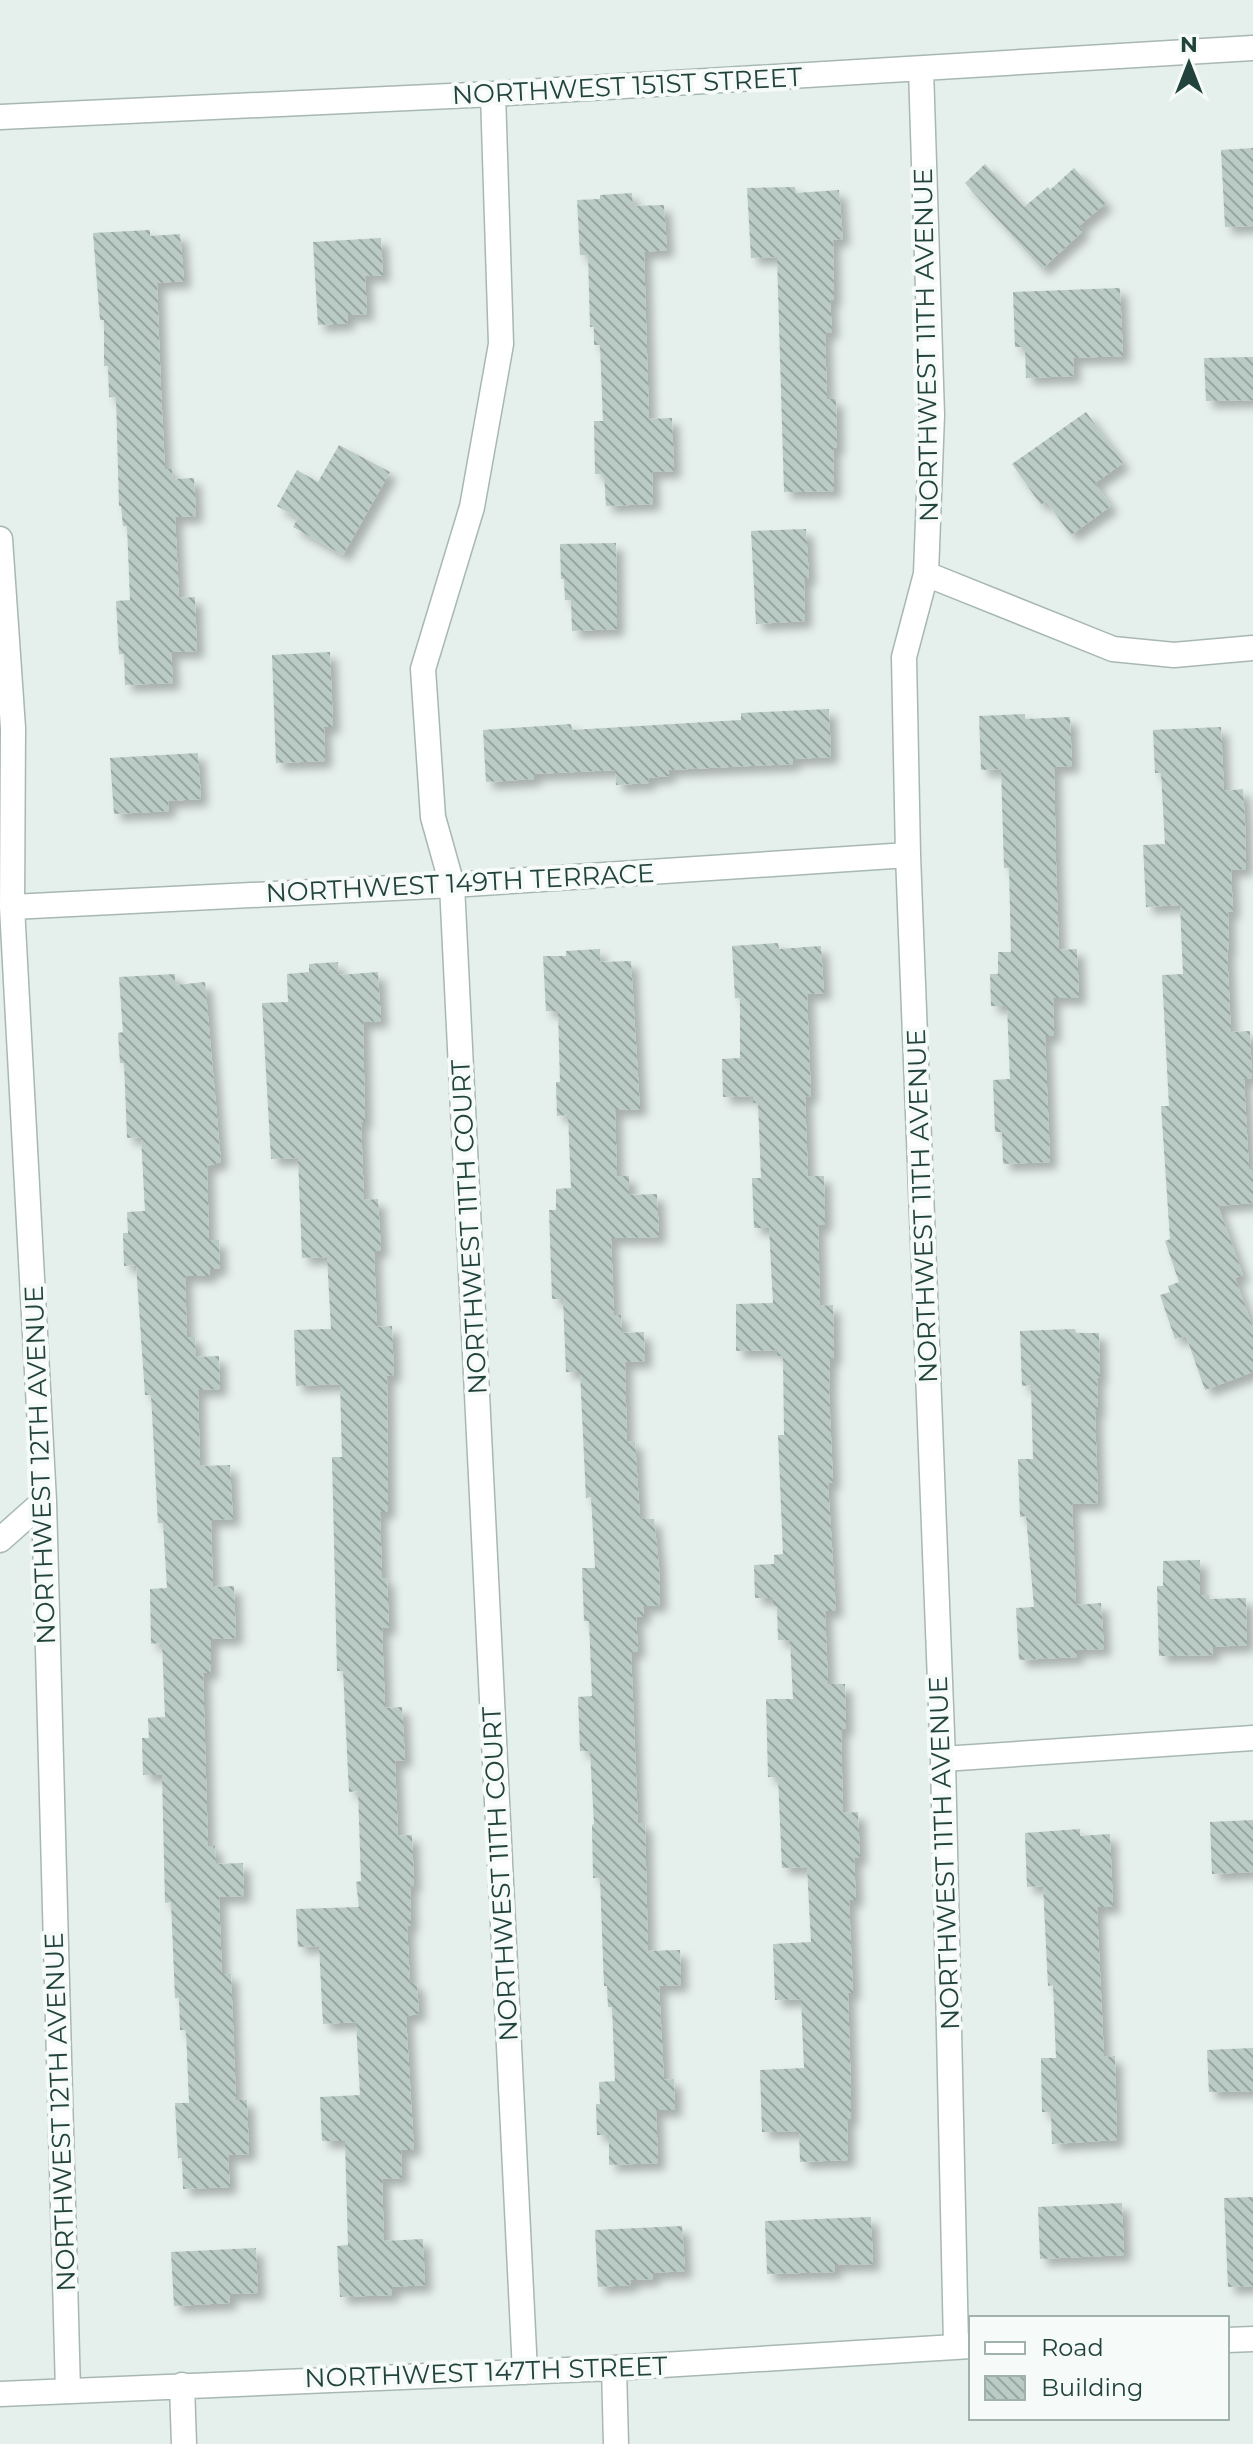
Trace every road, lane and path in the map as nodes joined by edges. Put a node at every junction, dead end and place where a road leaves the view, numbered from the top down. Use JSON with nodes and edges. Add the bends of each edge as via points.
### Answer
{"nodes":[{"id":1,"x":1253,"y":48,"type":"edge"},
{"id":2,"x":921,"y":69,"type":"junction"},
{"id":3,"x":493,"y":94,"type":"junction"},
{"id":4,"x":0,"y":117,"type":"edge"},
{"id":5,"x":0,"y":539,"type":"edge"},
{"id":6,"x":926,"y":574,"type":"junction"},
{"id":7,"x":1253,"y":648,"type":"edge"},
{"id":8,"x":7,"y":734,"type":"edge"},
{"id":9,"x":908,"y":855,"type":"junction"},
{"id":10,"x":452,"y":885,"type":"junction"},
{"id":11,"x":12,"y":907,"type":"junction"},
{"id":12,"x":44,"y":1501,"type":"junction"},
{"id":13,"x":0,"y":1540,"type":"edge"},
{"id":14,"x":1253,"y":1738,"type":"edge"},
{"id":15,"x":943,"y":1759,"type":"junction"},
{"id":16,"x":1253,"y":2339,"type":"edge"},
{"id":17,"x":1229,"y":2340,"type":"edge"},
{"id":18,"x":964,"y":2346,"type":"edge"},
{"id":19,"x":614,"y":2368,"type":"junction"},
{"id":20,"x":525,"y":2372,"type":"junction"},
{"id":21,"x":182,"y":2385,"type":"junction"},
{"id":22,"x":68,"y":2391,"type":"junction"},
{"id":23,"x":0,"y":2394,"type":"edge"},
{"id":24,"x":184,"y":2444,"type":"edge"},
{"id":25,"x":616,"y":2444,"type":"edge"}],
"edges":[{"from":1,"to":2,"type":"street","name":"NORTHWEST 151ST STREET"},
{"from":2,"to":3,"type":"street","name":"NORTHWEST 151ST STREET"},
{"from":2,"to":6,"type":"street","name":"NORTHWEST 11TH AVENUE","via":[[932,415]]},
{"from":3,"to":4,"type":"street","name":"NORTHWEST 151ST STREET"},
{"from":3,"to":10,"type":"street","name":"NORTHWEST 11TH COURT","via":[[501,344],[472,507],[423,669],[433,817]]},
{"from":5,"to":8,"type":"street","name":"NORTHWEST 12TH AVENUE"},
{"from":6,"to":7,"type":"street","via":[[1113,649],[1174,655]]},
{"from":6,"to":9,"type":"street","name":"NORTHWEST 11TH AVENUE","via":[[904,657]]},
{"from":8,"to":11,"type":"street","name":"NORTHWEST 12TH AVENUE"},
{"from":9,"to":10,"type":"street","name":"NORTHWEST 149TH TERRACE"},
{"from":9,"to":15,"type":"street","name":"NORTHWEST 11TH AVENUE"},
{"from":10,"to":11,"type":"street","name":"NORTHWEST 149TH TERRACE"},
{"from":10,"to":20,"type":"street","name":"NORTHWEST 11TH COURT"},
{"from":11,"to":12,"type":"street","name":"NORTHWEST 12TH AVENUE"},
{"from":12,"to":13,"type":"street"},
{"from":12,"to":22,"type":"street","name":"NORTHWEST 12TH AVENUE"},
{"from":14,"to":15,"type":"street"},
{"from":15,"to":18,"type":"street","name":"NORTHWEST 11TH AVENUE"},
{"from":16,"to":17,"type":"street"},
{"from":18,"to":19,"type":"street","name":"NORTHWEST 147TH STREET"},
{"from":19,"to":20,"type":"street","name":"NORTHWEST 147TH STREET"},
{"from":19,"to":25,"type":"street"},
{"from":20,"to":21,"type":"street","name":"NORTHWEST 147TH STREET"},
{"from":21,"to":22,"type":"street","name":"NORTHWEST 147TH STREET"},
{"from":21,"to":24,"type":"street"},
{"from":22,"to":23,"type":"street","name":"NORTHWEST 147TH STREET"}]}
